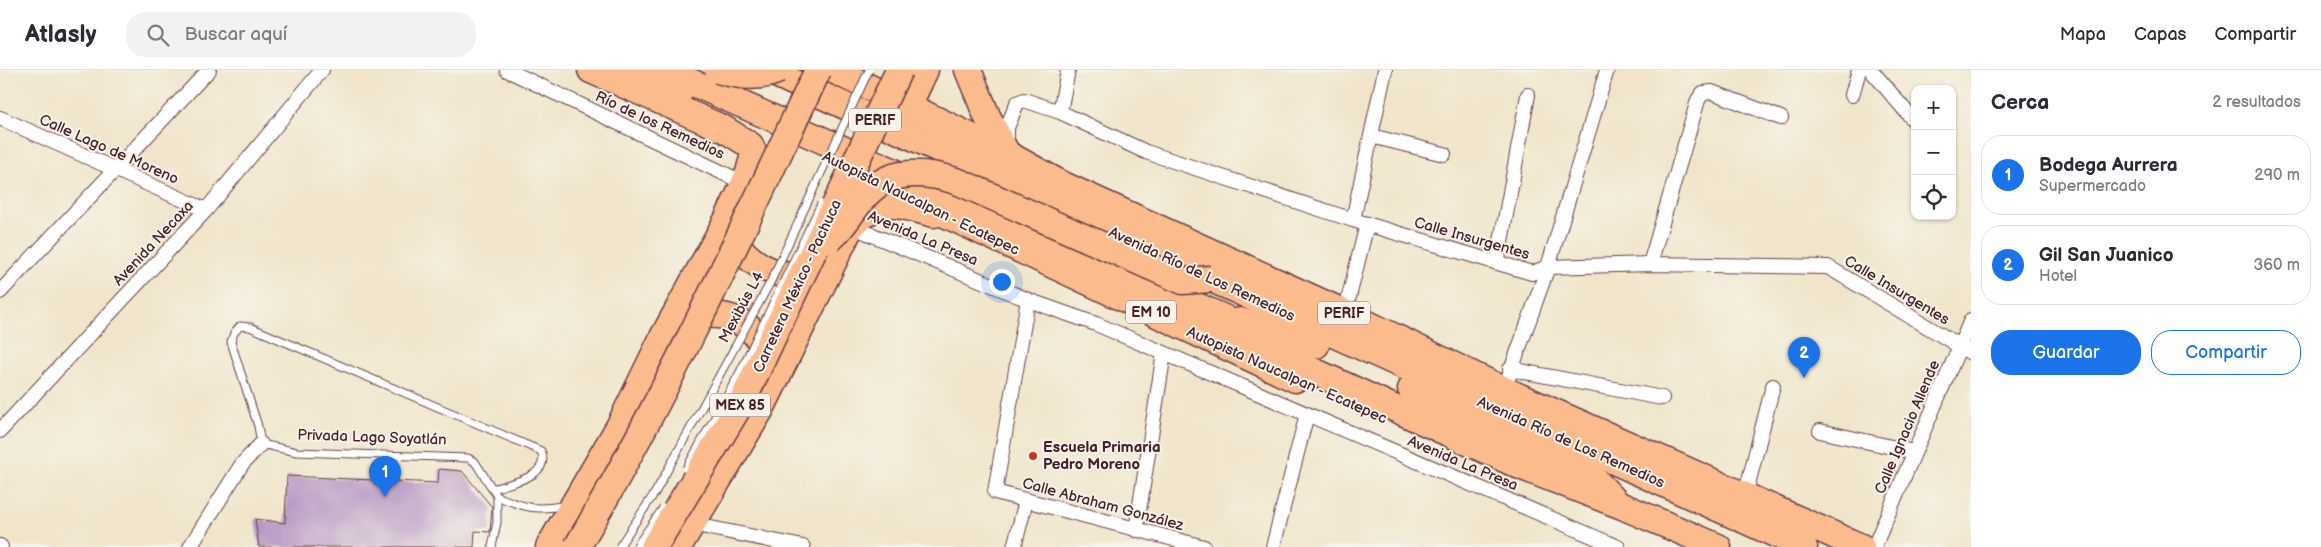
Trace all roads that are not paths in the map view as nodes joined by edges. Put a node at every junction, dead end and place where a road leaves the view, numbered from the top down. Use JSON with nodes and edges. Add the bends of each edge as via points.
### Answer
{"nodes":[{"id":1,"x":208,"y":70,"type":"edge"},
{"id":2,"x":322,"y":70,"type":"edge"},
{"id":3,"x":507,"y":70,"type":"edge"},
{"id":4,"x":591,"y":70,"type":"edge"},
{"id":5,"x":632,"y":70,"type":"edge"},
{"id":6,"x":664,"y":70,"type":"edge"},
{"id":7,"x":718,"y":70,"type":"edge"},
{"id":8,"x":818,"y":70,"type":"edge"},
{"id":9,"x":833,"y":70,"type":"edge"},
{"id":10,"x":868,"y":70,"type":"edge"},
{"id":11,"x":900,"y":70,"type":"edge"},
{"id":12,"x":925,"y":70,"type":"edge"},
{"id":13,"x":968,"y":70,"type":"edge"},
{"id":14,"x":1068,"y":70,"type":"edge"},
{"id":15,"x":1385,"y":70,"type":"edge"},
{"id":16,"x":1607,"y":70,"type":"edge"},
{"id":17,"x":1858,"y":70,"type":"edge"},
{"id":18,"x":1871,"y":70,"type":"edge"},
{"id":19,"x":780,"y":72,"type":"edge"},
{"id":20,"x":879,"y":85,"type":"dead end"},
{"id":21,"x":1852,"y":95,"type":"dead end"},
{"id":22,"x":1528,"y":96,"type":"dead end"},
{"id":23,"x":871,"y":101,"type":"dead end"},
{"id":24,"x":908,"y":106,"type":"junction"},
{"id":25,"x":867,"y":110,"type":"dead end"},
{"id":26,"x":1060,"y":112,"type":"junction"},
{"id":27,"x":1911,"y":117,"type":"edge"},
{"id":28,"x":0,"y":118,"type":"edge"},
{"id":29,"x":1782,"y":118,"type":"dead end"},
{"id":30,"x":862,"y":119,"type":"dead end"},
{"id":31,"x":897,"y":131,"type":"junction"},
{"id":32,"x":1371,"y":136,"type":"junction"},
{"id":33,"x":850,"y":145,"type":"dead end"},
{"id":34,"x":1007,"y":154,"type":"junction"},
{"id":35,"x":1444,"y":154,"type":"dead end"},
{"id":36,"x":841,"y":163,"type":"dead end"},
{"id":37,"x":113,"y":170,"type":"junction"},
{"id":38,"x":744,"y":183,"type":"junction"},
{"id":39,"x":824,"y":198,"type":"dead end"},
{"id":40,"x":206,"y":210,"type":"junction"},
{"id":41,"x":950,"y":218,"type":"junction"},
{"id":42,"x":1353,"y":220,"type":"junction"},
{"id":43,"x":726,"y":222,"type":"junction"},
{"id":44,"x":1367,"y":224,"type":"junction"},
{"id":45,"x":851,"y":226,"type":"junction"},
{"id":46,"x":821,"y":261,"type":"junction"},
{"id":47,"x":1497,"y":263,"type":"junction"},
{"id":48,"x":1650,"y":264,"type":"junction"},
{"id":49,"x":1548,"y":267,"type":"junction"},
{"id":50,"x":1211,"y":279,"type":"junction"},
{"id":51,"x":0,"y":292,"type":"edge"},
{"id":52,"x":1028,"y":300,"type":"junction"},
{"id":53,"x":1971,"y":320,"type":"edge"},
{"id":54,"x":1342,"y":325,"type":"junction"},
{"id":55,"x":664,"y":337,"type":"junction"},
{"id":56,"x":1965,"y":350,"type":"edge"},
{"id":57,"x":1164,"y":353,"type":"junction"},
{"id":58,"x":1507,"y":379,"type":"junction"},
{"id":59,"x":1773,"y":386,"type":"dead end"},
{"id":60,"x":770,"y":388,"type":"junction"},
{"id":61,"x":1662,"y":398,"type":"dead end"},
{"id":62,"x":1307,"y":414,"type":"junction"},
{"id":63,"x":0,"y":431,"type":"edge"},
{"id":64,"x":1820,"y":431,"type":"dead end"},
{"id":65,"x":261,"y":444,"type":"junction"},
{"id":66,"x":1914,"y":452,"type":"junction"},
{"id":67,"x":683,"y":475,"type":"dead end"},
{"id":68,"x":492,"y":489,"type":"junction"},
{"id":69,"x":497,"y":496,"type":"junction"},
{"id":70,"x":1744,"y":496,"type":"junction"},
{"id":71,"x":668,"y":500,"type":"dead end"},
{"id":72,"x":1026,"y":501,"type":"junction"},
{"id":73,"x":574,"y":504,"type":"junction"},
{"id":74,"x":691,"y":524,"type":"junction"},
{"id":75,"x":1136,"y":530,"type":"junction"},
{"id":76,"x":784,"y":545,"type":"edge"},
{"id":77,"x":190,"y":547,"type":"edge"},
{"id":78,"x":492,"y":547,"type":"edge"},
{"id":79,"x":549,"y":547,"type":"edge"},
{"id":80,"x":577,"y":547,"type":"edge"},
{"id":81,"x":619,"y":547,"type":"edge"},
{"id":82,"x":636,"y":547,"type":"edge"},
{"id":83,"x":654,"y":547,"type":"edge"},
{"id":84,"x":678,"y":547,"type":"edge"},
{"id":85,"x":802,"y":547,"type":"edge"},
{"id":86,"x":1014,"y":547,"type":"edge"},
{"id":87,"x":1204,"y":547,"type":"edge"},
{"id":88,"x":1273,"y":547,"type":"edge"},
{"id":89,"x":1618,"y":547,"type":"edge"},
{"id":90,"x":1673,"y":547,"type":"edge"},
{"id":91,"x":1718,"y":547,"type":"edge"},
{"id":92,"x":1804,"y":547,"type":"edge"},
{"id":93,"x":1861,"y":547,"type":"edge"},
{"id":94,"x":1874,"y":547,"type":"edge"}],
"edges":[{"from":1,"to":37,"type":"street"},
{"from":2,"to":40,"type":"street","name":"Avenida Necaxa"},
{"from":3,"to":38,"type":"street","name":"Río de los Remedios"},
{"from":4,"to":38,"type":"highway","via":[[743,139],[754,154]]},
{"from":5,"to":41,"type":"highway","name":"Autopista Naucalpan - Ecatepec","number":"EM 10","via":[[877,180]]},
{"from":6,"to":91,"type":"highway","name":"Autopista Naucalpan - Ecatepec","number":"EM 10","via":[[1224,318],[1309,369],[1520,466]]},
{"from":7,"to":19,"type":"highway","bridge":true,"via":[[753,76]]},
{"from":8,"to":80,"type":"highway","bridge":true,"via":[[714,293]]},
{"from":9,"to":24,"type":"highway","name":"Avenida Río de Los Remedios","number":"PERIF"},
{"from":10,"to":81,"type":"lane","name":"Mexibús L4","bridge":true,"via":[[770,283],[656,491]]},
{"from":11,"to":46,"type":"highway","name":"Carretera México - Pachuca","number":"MEX 85","bridge":true},
{"from":12,"to":24,"type":"highway"},
{"from":13,"to":34,"type":"highway"},
{"from":14,"to":26,"type":"street"},
{"from":15,"to":32,"type":"street"},
{"from":16,"to":49,"type":"street"},
{"from":17,"to":21,"type":"street"},
{"from":18,"to":27,"type":"street"},
{"from":19,"to":31,"type":"highway","name":"Avenida Río de Los Remedios","number":"PERIF"},
{"from":20,"to":23,"type":"lane"},
{"from":22,"to":47,"type":"street"},
{"from":24,"to":31,"type":"highway"},
{"from":24,"to":34,"type":"highway","name":"Avenida Río de Los Remedios","number":"PERIF"},
{"from":25,"to":30,"type":"lane"},
{"from":26,"to":34,"type":"street","name":"Calle Insurgentes","via":[[1024,100],[1017,103],[1007,128]]},
{"from":26,"to":42,"type":"street","name":"Calle Insurgentes","via":[[1146,152]]},
{"from":28,"to":37,"type":"street","name":"Calle Lago de Moreno"},
{"from":29,"to":48,"type":"street","via":[[1712,92],[1703,93],[1698,100]]},
{"from":31,"to":50,"type":"highway","name":"Avenida Río de Los Remedios","number":"PERIF"},
{"from":32,"to":35,"type":"street"},
{"from":32,"to":42,"type":"street"},
{"from":33,"to":36,"type":"lane"},
{"from":34,"to":54,"type":"highway","name":"Avenida Río de Los Remedios","number":"PERIF"},
{"from":37,"to":40,"type":"street","name":"Calle Lago de Moreno"},
{"from":37,"to":51,"type":"street"},
{"from":38,"to":43,"type":"highway"},
{"from":39,"to":67,"type":"lane","name":"Mexibús L4","bridge":true,"via":[[739,374]]},
{"from":40,"to":63,"type":"street","name":"Avenida Necaxa"},
{"from":41,"to":45,"type":"highway","via":[[896,204],[876,206]]},
{"from":41,"to":90,"type":"highway","name":"Autopista Naucalpan - Ecatepec","number":"EM 10","via":[[1264,365]]},
{"from":42,"to":44,"type":"street","name":"Calle Insurgentes"},
{"from":43,"to":46,"type":"highway","via":[[744,255],[763,269],[780,274],[814,272]]},
{"from":43,"to":55,"type":"highway"},
{"from":44,"to":47,"type":"street","name":"Calle Insurgentes"},
{"from":44,"to":54,"type":"street"},
{"from":45,"to":46,"type":"highway"},
{"from":45,"to":52,"type":"street","name":"Avenida La Presa"},
{"from":46,"to":50,"type":"highway","bridge":true,"via":[[875,186],[895,176],[924,173],[960,182],[1183,281]]},
{"from":46,"to":60,"type":"highway"},
{"from":46,"to":83,"type":"highway","name":"Carretera México - Pachuca","number":"MEX 85","bridge":true,"via":[[744,398]]},
{"from":47,"to":49,"type":"street","name":"Calle Insurgentes","via":[[1532,273]]},
{"from":48,"to":49,"type":"street","name":"Calle Insurgentes"},
{"from":48,"to":56,"type":"street","name":"Calle Insurgentes","via":[[1828,267]]},
{"from":49,"to":58,"type":"street"},
{"from":50,"to":54,"type":"highway","name":"Avenida Río de Los Remedios","number":"PERIF"},
{"from":52,"to":57,"type":"street","name":"Avenida La Presa"},
{"from":52,"to":72,"type":"street","name":"Calle Abraham González","via":[[995,492]]},
{"from":53,"to":56,"type":"street","name":"Calle Ignacio Allende"},
{"from":54,"to":58,"type":"highway","name":"Avenida Río de Los Remedios","number":"PERIF"},
{"from":54,"to":92,"type":"highway","name":"Avenida Río de Los Remedios","number":"PERIF"},
{"from":55,"to":60,"type":"highway","via":[[681,322],[702,314],[736,319],[762,342],[770,364]]},
{"from":55,"to":73,"type":"highway","via":[[620,425]]},
{"from":56,"to":66,"type":"street","name":"Calle Ignacio Allende"},
{"from":57,"to":62,"type":"street","name":"Avenida La Presa"},
{"from":57,"to":75,"type":"street"},
{"from":58,"to":61,"type":"street"},
{"from":58,"to":70,"type":"highway","name":"Avenida Río de Los Remedios","number":"PERIF"},
{"from":59,"to":70,"type":"street"},
{"from":60,"to":74,"type":"highway","via":[[761,410]]},
{"from":62,"to":88,"type":"street"},
{"from":62,"to":89,"type":"street","name":"Avenida La Presa"},
{"from":64,"to":66,"type":"street"},
{"from":65,"to":68,"type":"lane","name":"Privada Lago Soyatlán","via":[[297,452],[468,458],[475,462]]},
{"from":65,"to":68,"type":"lane","via":[[231,342],[240,326],[250,327],[541,451],[544,458],[542,466],[534,474]]},
{"from":65,"to":77,"type":"street","via":[[242,464]]},
{"from":66,"to":94,"type":"street","name":"Calle Ignacio Allende"},
{"from":68,"to":69,"type":"lane","name":"Privada Lago Soyatlán"},
{"from":69,"to":73,"type":"lane","via":[[519,506],[543,510]]},
{"from":69,"to":78,"type":"lane","via":[[497,522]]},
{"from":70,"to":93,"type":"highway","name":"Avenida Río de Los Remedios","number":"PERIF"},
{"from":71,"to":82,"type":"lane","bridge":true},
{"from":72,"to":75,"type":"street","name":"Calle Abraham González"},
{"from":72,"to":86,"type":"street"},
{"from":73,"to":79,"type":"highway"},
{"from":74,"to":76,"type":"street"},
{"from":74,"to":84,"type":"highway"},
{"from":75,"to":87,"type":"street","name":"Calle Abraham González"},
{"from":76,"to":85,"type":"street"}]}
